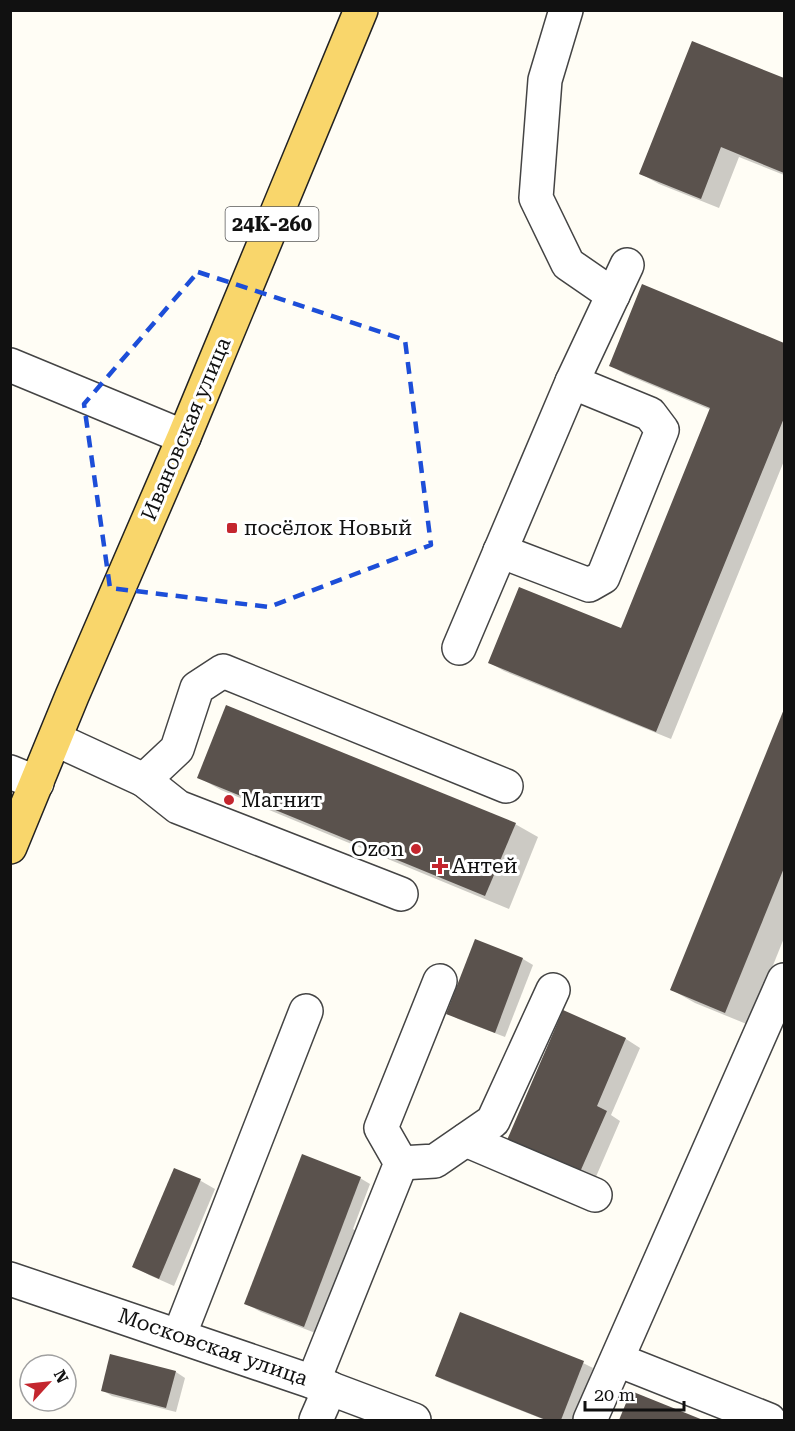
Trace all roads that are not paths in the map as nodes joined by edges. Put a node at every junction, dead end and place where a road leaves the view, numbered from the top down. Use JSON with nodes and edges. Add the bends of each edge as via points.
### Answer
{"nodes":[{"id":1,"x":361,"y":10,"type":"edge"},
{"id":2,"x":567,"y":10,"type":"edge"},
{"id":3,"x":627,"y":265,"type":"dead end"},
{"id":4,"x":613,"y":295,"type":"junction"},
{"id":5,"x":10,"y":365,"type":"edge"},
{"id":6,"x":572,"y":382,"type":"junction"},
{"id":7,"x":184,"y":437,"type":"junction"},
{"id":8,"x":500,"y":551,"type":"junction"},
{"id":9,"x":459,"y":648,"type":"dead end"},
{"id":10,"x":55,"y":739,"type":"junction"},
{"id":11,"x":24,"y":777,"type":"edge"},
{"id":12,"x":144,"y":780,"type":"junction"},
{"id":13,"x":506,"y":786,"type":"dead end"},
{"id":14,"x":10,"y":848,"type":"edge"},
{"id":15,"x":400,"y":894,"type":"dead end"},
{"id":16,"x":784,"y":980,"type":"edge"},
{"id":17,"x":440,"y":981,"type":"dead end"},
{"id":18,"x":553,"y":990,"type":"dead end"},
{"id":19,"x":306,"y":1011,"type":"dead end"},
{"id":20,"x":466,"y":1140,"type":"junction"},
{"id":21,"x":401,"y":1163,"type":"junction"},
{"id":22,"x":595,"y":1196,"type":"dead end"},
{"id":23,"x":10,"y":1279,"type":"edge"},
{"id":24,"x":179,"y":1336,"type":"junction"},
{"id":25,"x":618,"y":1360,"type":"junction"},
{"id":26,"x":321,"y":1385,"type":"junction"},
{"id":27,"x":316,"y":1420,"type":"edge"},
{"id":28,"x":414,"y":1420,"type":"edge"},
{"id":29,"x":590,"y":1420,"type":"edge"},
{"id":30,"x":769,"y":1420,"type":"edge"}],
"edges":[{"from":1,"to":7,"type":"main road","name":"Ивановская улица","number":"24К-260"},
{"from":2,"to":4,"type":"street","via":[[545,80],[536,198],[568,264]]},
{"from":3,"to":4,"type":"street"},
{"from":4,"to":6,"type":"street"},
{"from":5,"to":7,"type":"street"},
{"from":6,"to":8,"type":"street"},
{"from":6,"to":8,"type":"street","via":[[650,414],[662,430],[603,577],[589,585]]},
{"from":7,"to":10,"type":"main road","name":"Ивановская улица","number":"24К-260"},
{"from":8,"to":9,"type":"street"},
{"from":10,"to":11,"type":"main road","name":"Ивановская улица","number":"24К-260"},
{"from":10,"to":12,"type":"street"},
{"from":11,"to":14,"type":"main road","name":"Ивановская улица","number":"24К-260"},
{"from":12,"to":13,"type":"street","via":[[177,749],[197,688],[223,670]]},
{"from":12,"to":15,"type":"street","via":[[178,807]]},
{"from":16,"to":25,"type":"street"},
{"from":17,"to":21,"type":"street","via":[[381,1128]]},
{"from":18,"to":20,"type":"street","via":[[493,1121]]},
{"from":19,"to":24,"type":"street"},
{"from":20,"to":21,"type":"street","via":[[435,1161]]},
{"from":20,"to":22,"type":"street"},
{"from":21,"to":26,"type":"street"},
{"from":23,"to":24,"type":"street","name":"Московская улица"},
{"from":24,"to":26,"type":"street","name":"Московская улица"},
{"from":25,"to":29,"type":"street"},
{"from":25,"to":30,"type":"street"},
{"from":26,"to":27,"type":"street"},
{"from":26,"to":28,"type":"street","name":"Московская улица"}]}
